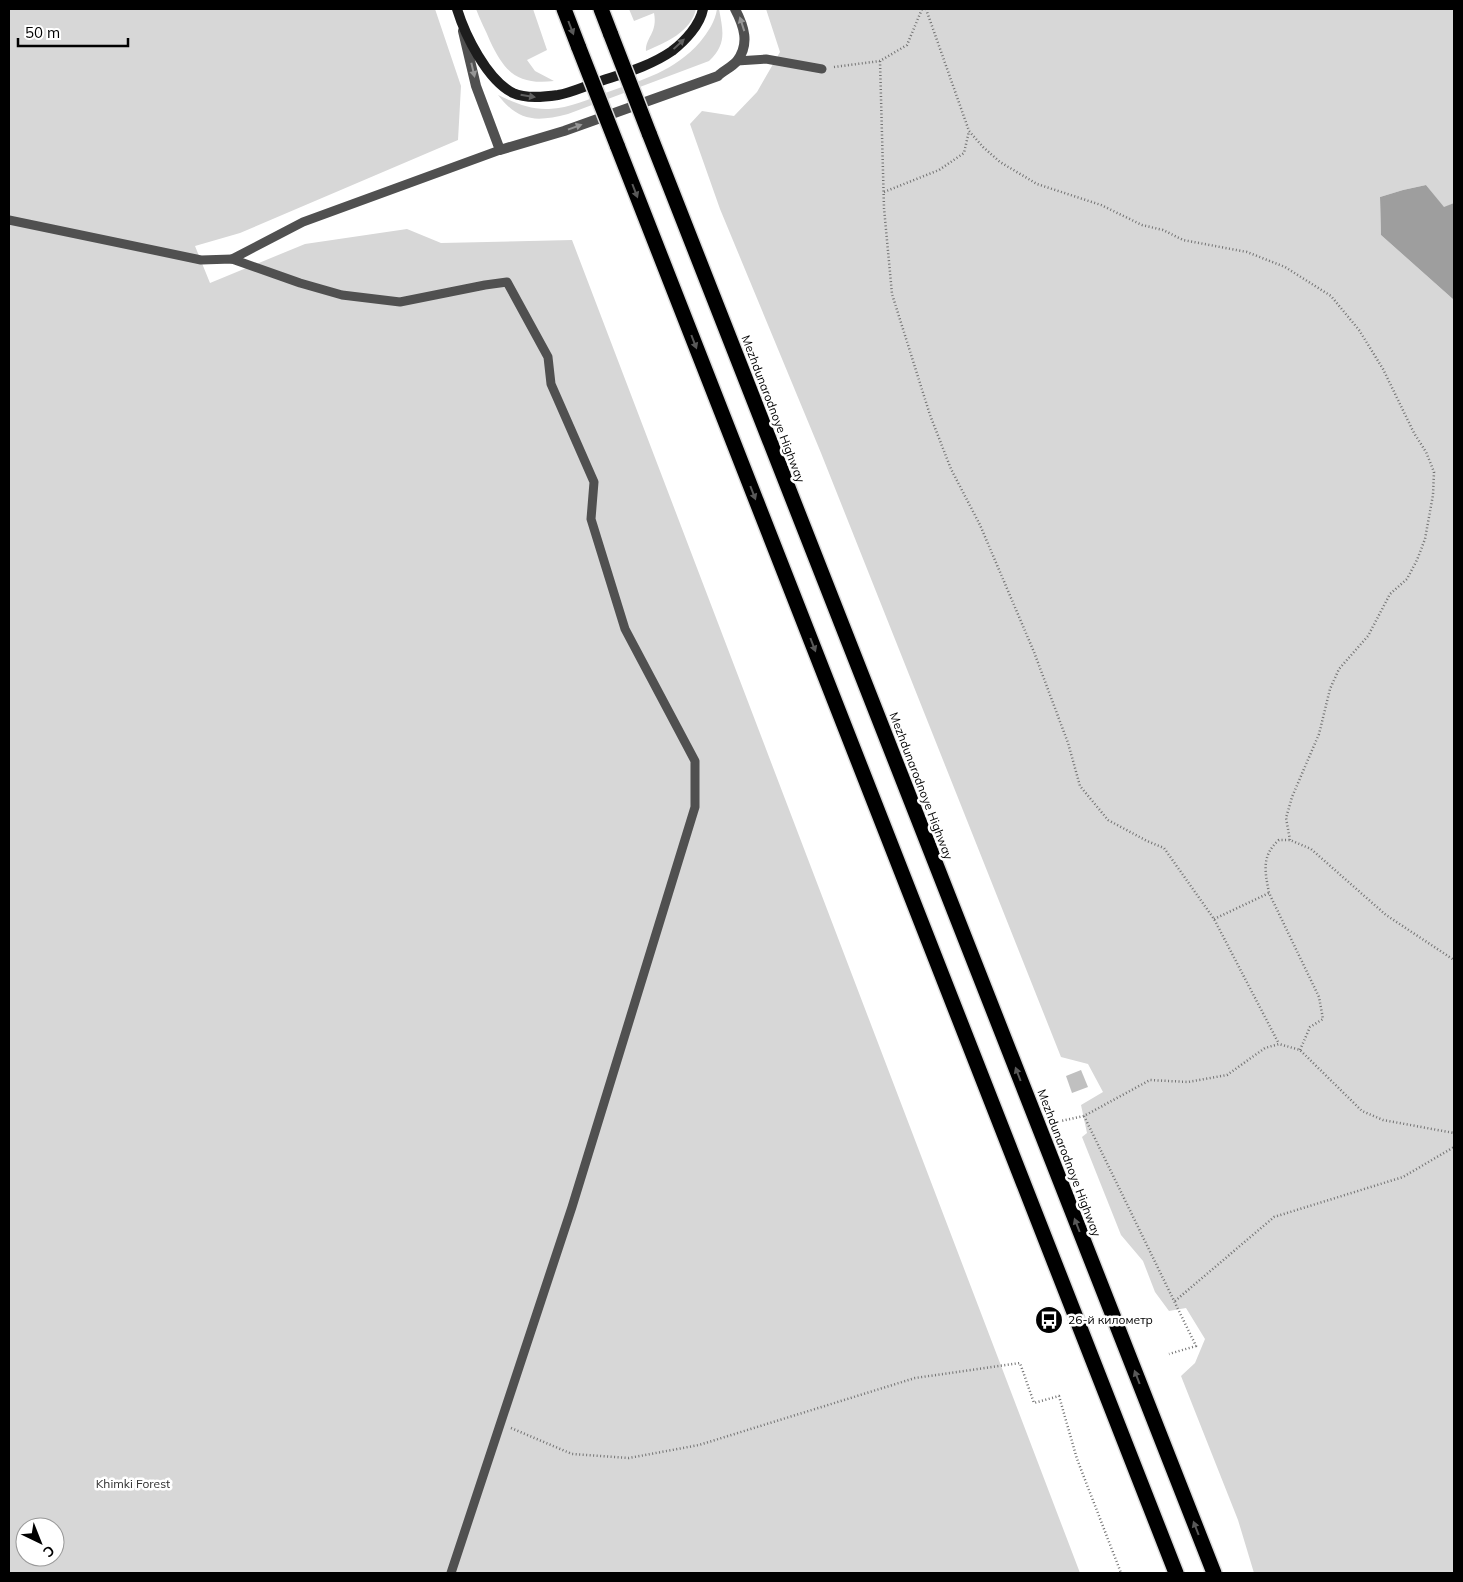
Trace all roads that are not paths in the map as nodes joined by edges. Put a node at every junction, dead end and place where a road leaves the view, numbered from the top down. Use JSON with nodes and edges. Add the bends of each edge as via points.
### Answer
{"nodes":[{"id":1,"x":457,"y":9,"type":"edge"},
{"id":2,"x":564,"y":9,"type":"edge"},
{"id":3,"x":601,"y":9,"type":"edge"},
{"id":4,"x":703,"y":9,"type":"edge"},
{"id":5,"x":735,"y":9,"type":"edge"},
{"id":6,"x":461,"y":23,"type":"junction"},
{"id":7,"x":736,"y":61,"type":"junction"},
{"id":8,"x":822,"y":69,"type":"road end"},
{"id":9,"x":500,"y":150,"type":"junction"},
{"id":10,"x":9,"y":220,"type":"edge"},
{"id":11,"x":232,"y":259,"type":"junction"},
{"id":12,"x":451,"y":1573,"type":"edge"},
{"id":13,"x":1176,"y":1573,"type":"edge"},
{"id":14,"x":1214,"y":1573,"type":"edge"}],
"edges":[{"from":1,"to":6,"type":"street"},
{"from":2,"to":13,"type":"highway","one_way":true,"bridge":true},
{"from":14,"to":3,"type":"highway","name":"Mezhdunarodnoye Highway","one_way":true,"bridge":true},
{"from":6,"to":4,"type":"street","one_way":true,"via":[[482,62],[498,82],[514,93],[533,98],[560,95],[650,64],[673,50],[689,34],[702,16]]},
{"from":7,"to":5,"type":"street","one_way":true,"via":[[746,44],[744,25]]},
{"from":6,"to":9,"type":"street","one_way":true,"via":[[476,86]]},
{"from":7,"to":8,"type":"lane","via":[[766,59]]},
{"from":9,"to":7,"type":"street","one_way":true,"via":[[564,131],[718,76]]},
{"from":9,"to":11,"type":"lane","via":[[303,222]]},
{"from":10,"to":11,"type":"lane","via":[[201,260]]},
{"from":11,"to":12,"type":"lane","via":[[342,295],[400,302],[508,282],[548,357],[551,384],[594,482],[590,519],[625,629],[694,761],[695,807],[572,1207]]}]}
